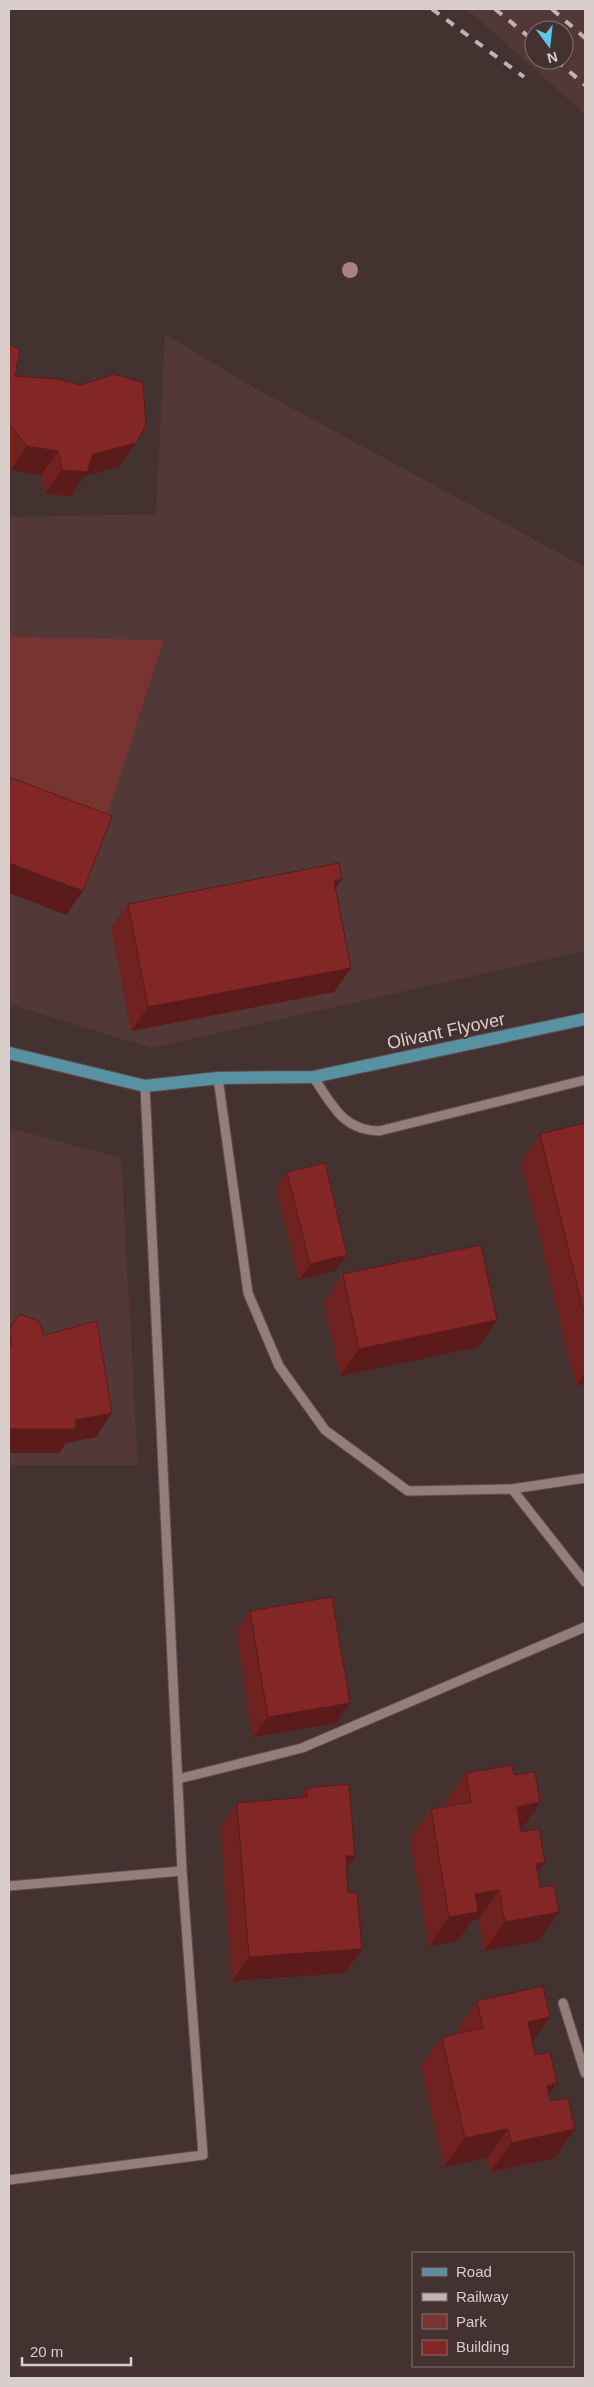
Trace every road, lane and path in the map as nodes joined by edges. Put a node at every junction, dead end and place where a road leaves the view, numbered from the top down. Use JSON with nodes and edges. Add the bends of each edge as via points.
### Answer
{"nodes":[{"id":1,"x":585,"y":1019,"type":"edge"},
{"id":2,"x":9,"y":1053,"type":"edge"},
{"id":3,"x":313,"y":1077,"type":"junction"},
{"id":4,"x":218,"y":1078,"type":"junction"},
{"id":5,"x":585,"y":1080,"type":"edge"},
{"id":6,"x":145,"y":1086,"type":"junction"},
{"id":7,"x":585,"y":1478,"type":"edge"},
{"id":8,"x":512,"y":1488,"type":"junction"},
{"id":9,"x":585,"y":1582,"type":"edge"},
{"id":10,"x":585,"y":1627,"type":"edge"},
{"id":11,"x":178,"y":1779,"type":"junction"},
{"id":12,"x":182,"y":1871,"type":"junction"},
{"id":13,"x":9,"y":1886,"type":"edge"},
{"id":14,"x":563,"y":2002,"type":"dead end"},
{"id":15,"x":585,"y":2073,"type":"edge"},
{"id":16,"x":9,"y":2180,"type":"edge"}],
"edges":[{"from":1,"to":3,"type":"main road","name":"Olivant Flyover"},
{"from":2,"to":6,"type":"main road","name":"Olivant Flyover"},
{"from":3,"to":4,"type":"main road","name":"Olivant Flyover"},
{"from":3,"to":5,"type":"street","via":[[348,1124],[364,1131],[379,1131]]},
{"from":4,"to":6,"type":"main road","name":"Olivant Flyover"},
{"from":4,"to":8,"type":"street","via":[[248,1293],[279,1366],[325,1430],[408,1491]]},
{"from":6,"to":11,"type":"street"},
{"from":7,"to":8,"type":"street"},
{"from":8,"to":9,"type":"street"},
{"from":10,"to":11,"type":"street","via":[[302,1748]]},
{"from":11,"to":12,"type":"street"},
{"from":12,"to":13,"type":"street"},
{"from":12,"to":16,"type":"street","via":[[203,2155]]},
{"from":14,"to":15,"type":"street"}]}
